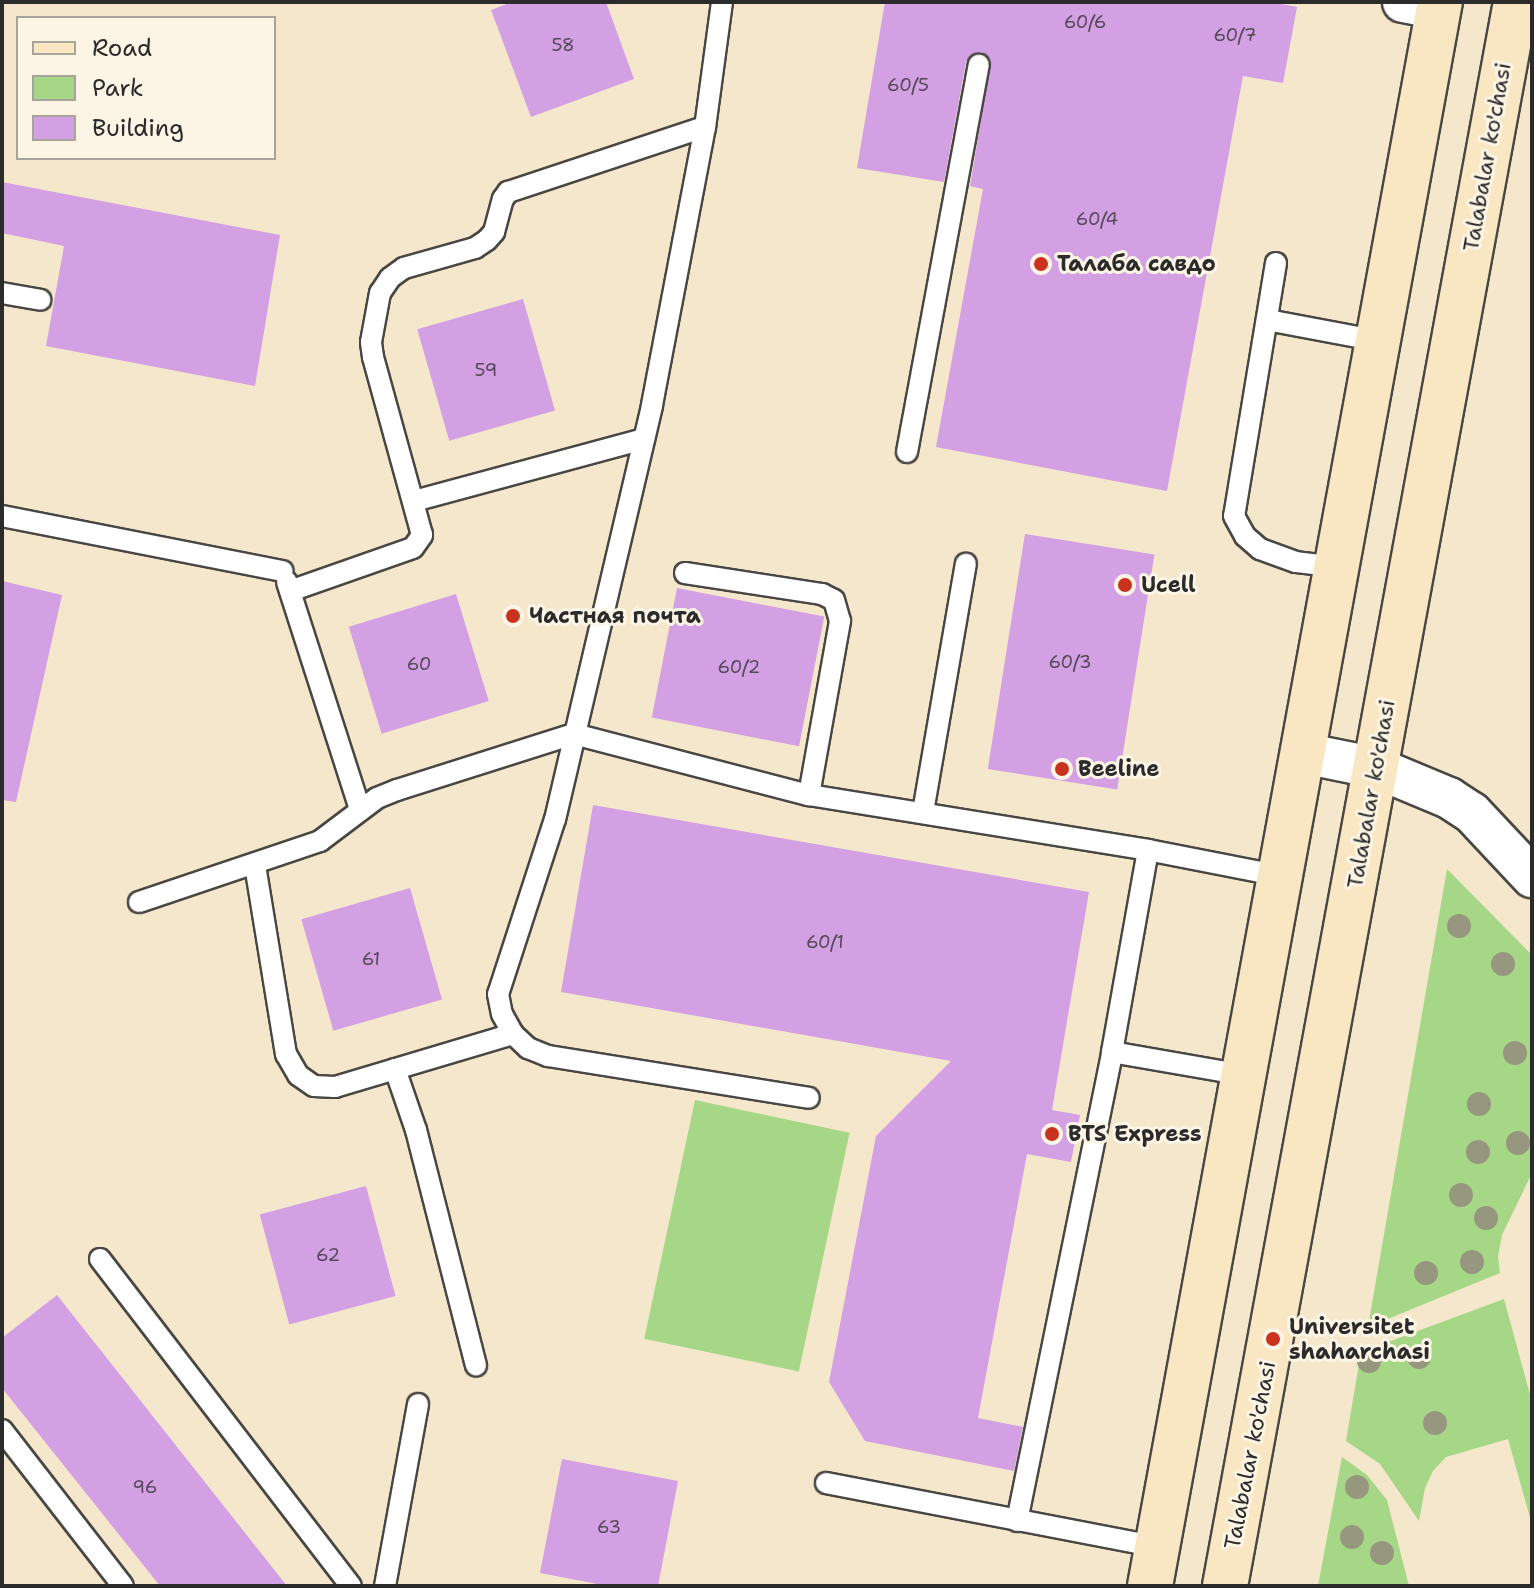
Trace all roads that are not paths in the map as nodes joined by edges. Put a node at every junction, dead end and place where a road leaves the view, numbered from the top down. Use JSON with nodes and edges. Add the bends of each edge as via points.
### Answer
{"nodes":[{"id":1,"x":722,"y":2,"type":"edge"},
{"id":2,"x":1516,"y":2,"type":"edge"},
{"id":3,"x":1427,"y":4,"type":"edge"},
{"id":4,"x":979,"y":65,"type":"dead end"},
{"id":5,"x":705,"y":127,"type":"junction"},
{"id":6,"x":1276,"y":263,"type":"dead end"},
{"id":7,"x":2,"y":293,"type":"edge"},
{"id":8,"x":40,"y":300,"type":"dead end"},
{"id":9,"x":1267,"y":320,"type":"junction"},
{"id":10,"x":1379,"y":341,"type":"junction"},
{"id":11,"x":644,"y":439,"type":"junction"},
{"id":12,"x":907,"y":452,"type":"dead end"},
{"id":13,"x":414,"y":501,"type":"junction"},
{"id":14,"x":2,"y":516,"type":"edge"},
{"id":15,"x":966,"y":564,"type":"dead end"},
{"id":16,"x":1338,"y":567,"type":"junction"},
{"id":17,"x":685,"y":573,"type":"dead end"},
{"id":18,"x":290,"y":591,"type":"junction"},
{"id":19,"x":574,"y":734,"type":"junction"},
{"id":20,"x":1303,"y":753,"type":"junction"},
{"id":21,"x":1377,"y":768,"type":"junction"},
{"id":22,"x":809,"y":795,"type":"junction"},
{"id":23,"x":360,"y":810,"type":"junction"},
{"id":24,"x":923,"y":812,"type":"junction"},
{"id":25,"x":1148,"y":850,"type":"junction"},
{"id":26,"x":255,"y":865,"type":"junction"},
{"id":27,"x":1280,"y":876,"type":"junction"},
{"id":28,"x":1532,"y":877,"type":"edge"},
{"id":29,"x":139,"y":902,"type":"dead end"},
{"id":30,"x":513,"y":1034,"type":"junction"},
{"id":31,"x":1112,"y":1052,"type":"junction"},
{"id":32,"x":395,"y":1069,"type":"junction"},
{"id":33,"x":1244,"y":1075,"type":"junction"},
{"id":34,"x":809,"y":1098,"type":"dead end"},
{"id":35,"x":100,"y":1259,"type":"dead end"},
{"id":36,"x":476,"y":1365,"type":"dead end"},
{"id":37,"x":418,"y":1404,"type":"dead end"},
{"id":38,"x":2,"y":1430,"type":"edge"},
{"id":39,"x":826,"y":1483,"type":"dead end"},
{"id":40,"x":1017,"y":1521,"type":"junction"},
{"id":41,"x":1154,"y":1566,"type":"edge"},
{"id":42,"x":123,"y":1586,"type":"edge"},
{"id":43,"x":351,"y":1586,"type":"edge"},
{"id":44,"x":385,"y":1586,"type":"edge"},
{"id":45,"x":1225,"y":1586,"type":"edge"}],
"edges":[{"from":1,"to":5,"type":"lane"},
{"from":2,"to":21,"type":"main road","name":"Talabalar ko'chasi"},
{"from":3,"to":10,"type":"main road"},
{"from":4,"to":12,"type":"lane"},
{"from":5,"to":11,"type":"lane"},
{"from":5,"to":13,"type":"lane","via":[[508,192],[487,240],[404,268],[390,278],[380,293],[371,342]]},
{"from":6,"to":9,"type":"lane"},
{"from":7,"to":8,"type":"lane"},
{"from":9,"to":10,"type":"lane"},
{"from":9,"to":16,"type":"lane","via":[[1234,516],[1260,549],[1296,562]]},
{"from":10,"to":16,"type":"main road"},
{"from":11,"to":13,"type":"lane"},
{"from":11,"to":19,"type":"lane"},
{"from":13,"to":18,"type":"lane","via":[[422,535],[413,548]]},
{"from":14,"to":18,"type":"lane","via":[[282,564]]},
{"from":15,"to":24,"type":"lane"},
{"from":16,"to":20,"type":"main road"},
{"from":17,"to":22,"type":"lane","via":[[834,600],[840,621]]},
{"from":18,"to":23,"type":"lane"},
{"from":19,"to":22,"type":"lane"},
{"from":19,"to":23,"type":"lane","via":[[397,790]]},
{"from":19,"to":30,"type":"lane","via":[[555,819],[498,994]]},
{"from":20,"to":21,"type":"street"},
{"from":20,"to":27,"type":"main road"},
{"from":21,"to":28,"type":"street","via":[[1472,813]]},
{"from":21,"to":45,"type":"main road","name":"Talabalar ko'chasi"},
{"from":22,"to":24,"type":"lane"},
{"from":23,"to":26,"type":"lane","via":[[320,841]]},
{"from":24,"to":25,"type":"lane"},
{"from":25,"to":27,"type":"lane"},
{"from":25,"to":31,"type":"lane"},
{"from":26,"to":29,"type":"lane"},
{"from":26,"to":32,"type":"lane","via":[[286,1054],[298,1075],[314,1086],[335,1087]]},
{"from":27,"to":33,"type":"main road"},
{"from":30,"to":32,"type":"lane"},
{"from":30,"to":34,"type":"lane","via":[[548,1056]]},
{"from":31,"to":33,"type":"lane"},
{"from":31,"to":40,"type":"lane"},
{"from":32,"to":36,"type":"lane","via":[[416,1130]]},
{"from":33,"to":41,"type":"main road"},
{"from":35,"to":43,"type":"lane"},
{"from":37,"to":44,"type":"lane"},
{"from":38,"to":42,"type":"lane"},
{"from":39,"to":40,"type":"lane"},
{"from":40,"to":41,"type":"lane"}]}
